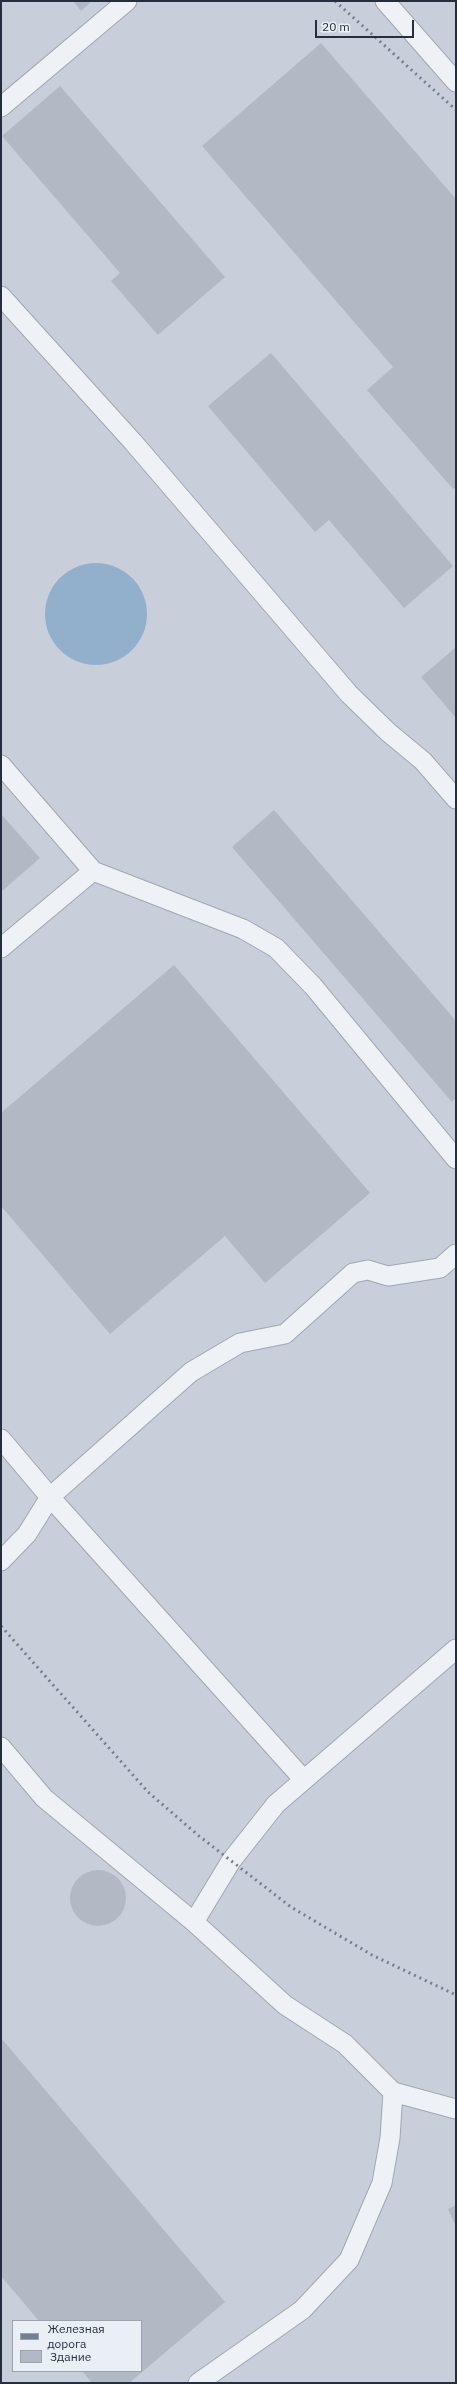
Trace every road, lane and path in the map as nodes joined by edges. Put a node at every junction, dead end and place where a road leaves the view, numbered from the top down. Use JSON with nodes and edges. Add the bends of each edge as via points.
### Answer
{"nodes":[{"id":1,"x":127,"y":1,"type":"edge"},
{"id":2,"x":385,"y":1,"type":"edge"},
{"id":3,"x":456,"y":82,"type":"edge"},
{"id":4,"x":1,"y":107,"type":"edge"},
{"id":5,"x":1,"y":296,"type":"edge"},
{"id":6,"x":1,"y":765,"type":"edge"},
{"id":7,"x":456,"y":799,"type":"edge"},
{"id":8,"x":93,"y":871,"type":"junction"},
{"id":9,"x":1,"y":948,"type":"edge"},
{"id":10,"x":456,"y":1159,"type":"edge"},
{"id":11,"x":456,"y":1254,"type":"edge"},
{"id":12,"x":1,"y":1439,"type":"edge"},
{"id":13,"x":50,"y":1497,"type":"junction"},
{"id":14,"x":1,"y":1561,"type":"edge"},
{"id":15,"x":456,"y":1649,"type":"edge"},
{"id":16,"x":1,"y":1746,"type":"edge"},
{"id":17,"x":304,"y":1780,"type":"junction"},
{"id":18,"x":194,"y":1922,"type":"junction"},
{"id":19,"x":393,"y":2092,"type":"junction"},
{"id":20,"x":456,"y":2109,"type":"edge"},
{"id":21,"x":198,"y":2383,"type":"edge"}],
"edges":[{"from":1,"to":4,"type":"lane"},
{"from":2,"to":3,"type":"lane"},
{"from":5,"to":7,"type":"lane","via":[[133,442],[349,694],[423,761]]},
{"from":6,"to":8,"type":"lane"},
{"from":8,"to":9,"type":"lane"},
{"from":8,"to":10,"type":"lane","via":[[243,929],[276,948],[313,986]]},
{"from":11,"to":13,"type":"lane","via":[[440,1268],[388,1276],[368,1270],[353,1273],[284,1334],[240,1343],[191,1372]]},
{"from":12,"to":13,"type":"lane"},
{"from":13,"to":14,"type":"lane","via":[[27,1534]]},
{"from":13,"to":17,"type":"lane"},
{"from":15,"to":17,"type":"lane"},
{"from":16,"to":18,"type":"lane","via":[[44,1798]]},
{"from":17,"to":18,"type":"lane","via":[[276,1804],[232,1861]]},
{"from":18,"to":19,"type":"lane","via":[[285,2005],[345,2044]]},
{"from":19,"to":20,"type":"lane"},
{"from":19,"to":21,"type":"lane","via":[[390,2138],[382,2183],[349,2260],[302,2310]]}]}
